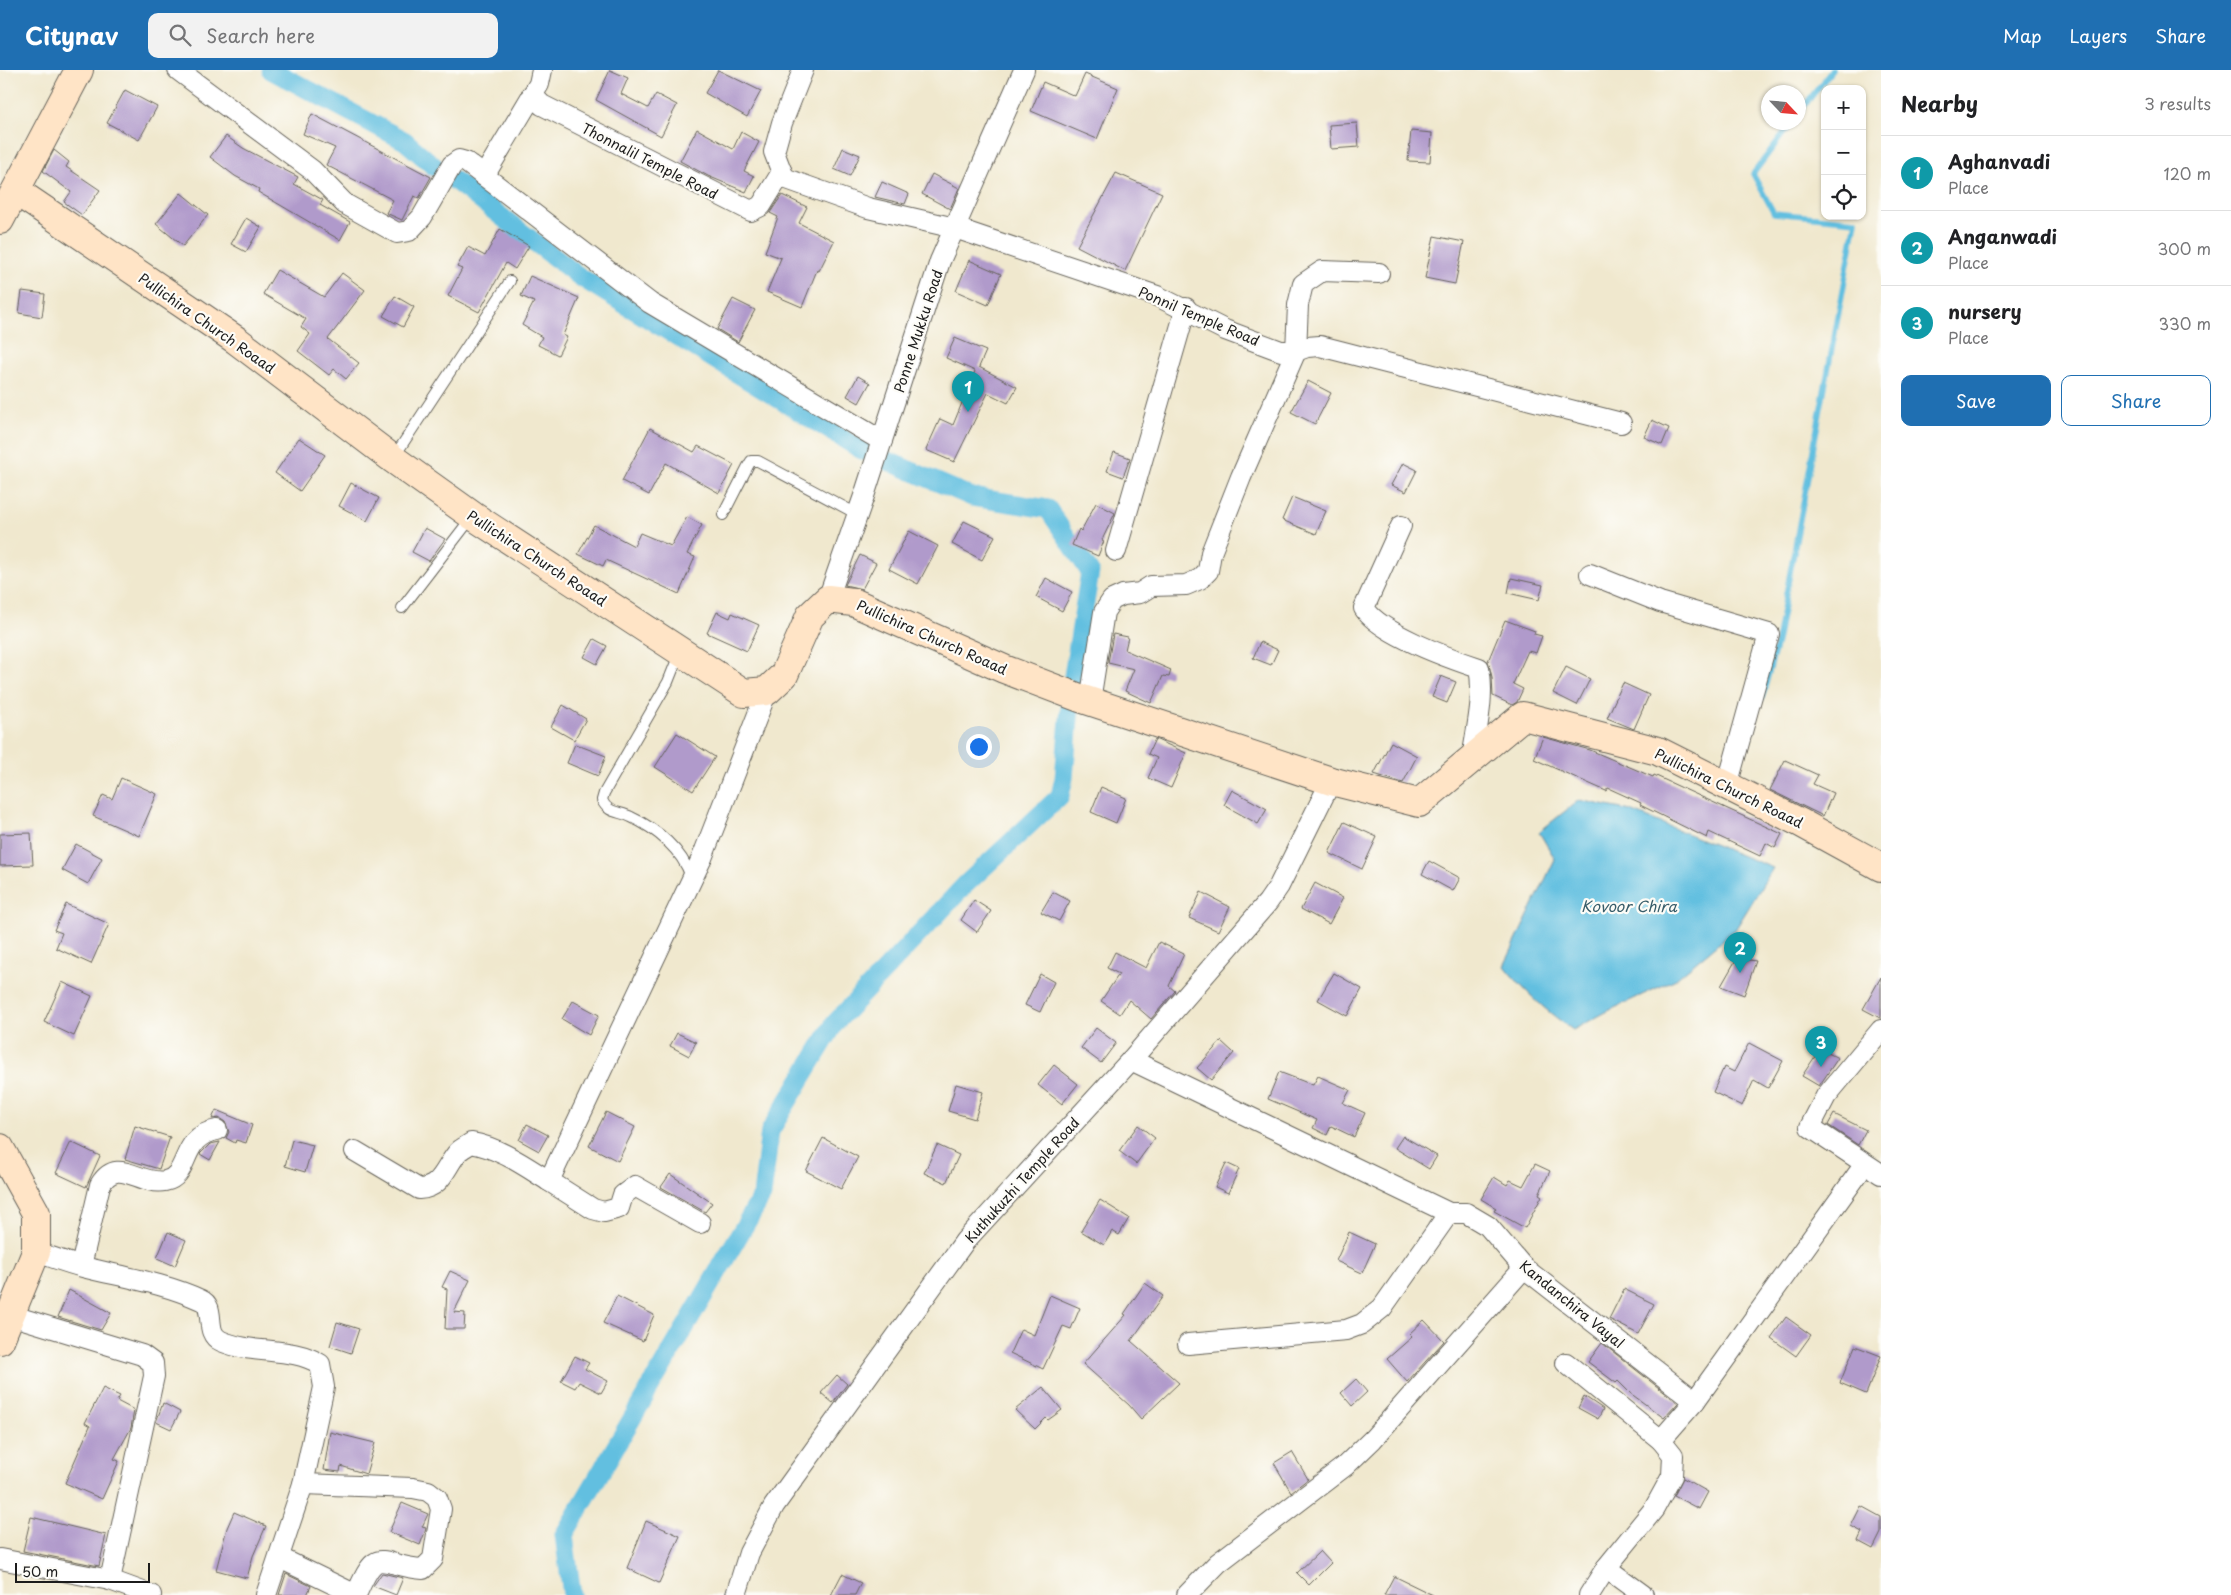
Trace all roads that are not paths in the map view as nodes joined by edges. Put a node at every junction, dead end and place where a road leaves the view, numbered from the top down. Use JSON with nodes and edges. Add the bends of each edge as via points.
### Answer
{"nodes":[{"id":1,"x":80,"y":70,"type":"edge"},
{"id":2,"x":178,"y":70,"type":"edge"},
{"id":3,"x":542,"y":70,"type":"edge"},
{"id":4,"x":803,"y":70,"type":"edge"},
{"id":5,"x":1024,"y":70,"type":"edge"},
{"id":6,"x":532,"y":95,"type":"junction"},
{"id":7,"x":783,"y":175,"type":"junction"},
{"id":8,"x":484,"y":176,"type":"junction"},
{"id":9,"x":16,"y":191,"type":"junction"},
{"id":10,"x":0,"y":220,"type":"edge"},
{"id":11,"x":955,"y":228,"type":"junction"},
{"id":12,"x":1379,"y":273,"type":"dead end"},
{"id":13,"x":510,"y":280,"type":"dead end"},
{"id":14,"x":1186,"y":308,"type":"junction"},
{"id":15,"x":1296,"y":351,"type":"junction"},
{"id":16,"x":1621,"y":423,"type":"dead end"},
{"id":17,"x":882,"y":441,"type":"junction"},
{"id":18,"x":393,"y":459,"type":"junction"},
{"id":19,"x":857,"y":514,"type":"junction"},
{"id":20,"x":723,"y":515,"type":"dead end"},
{"id":21,"x":472,"y":516,"type":"junction"},
{"id":22,"x":1401,"y":526,"type":"dead end"},
{"id":23,"x":1116,"y":551,"type":"dead end"},
{"id":24,"x":1590,"y":574,"type":"dead end"},
{"id":25,"x":828,"y":598,"type":"junction"},
{"id":26,"x":402,"y":608,"type":"dead end"},
{"id":27,"x":682,"y":652,"type":"junction"},
{"id":28,"x":767,"y":691,"type":"junction"},
{"id":29,"x":1090,"y":701,"type":"junction"},
{"id":30,"x":1472,"y":760,"type":"junction"},
{"id":31,"x":1331,"y":782,"type":"junction"},
{"id":32,"x":1727,"y":786,"type":"junction"},
{"id":33,"x":1881,"y":867,"type":"edge"},
{"id":34,"x":692,"y":879,"type":"junction"},
{"id":35,"x":1881,"y":1030,"type":"edge"},
{"id":36,"x":1132,"y":1060,"type":"junction"},
{"id":37,"x":217,"y":1130,"type":"dead end"},
{"id":38,"x":0,"y":1148,"type":"edge"},
{"id":39,"x":355,"y":1151,"type":"dead end"},
{"id":40,"x":1873,"y":1169,"type":"edge"},
{"id":41,"x":549,"y":1181,"type":"junction"},
{"id":42,"x":1449,"y":1213,"type":"junction"},
{"id":43,"x":700,"y":1223,"type":"dead end"},
{"id":44,"x":36,"y":1252,"type":"junction"},
{"id":45,"x":81,"y":1266,"type":"junction"},
{"id":46,"x":1524,"y":1268,"type":"junction"},
{"id":47,"x":10,"y":1315,"type":"junction"},
{"id":48,"x":0,"y":1340,"type":"edge"},
{"id":49,"x":1188,"y":1344,"type":"dead end"},
{"id":50,"x":1566,"y":1363,"type":"dead end"},
{"id":51,"x":1694,"y":1401,"type":"junction"},
{"id":52,"x":1661,"y":1440,"type":"junction"},
{"id":53,"x":303,"y":1484,"type":"junction"},
{"id":54,"x":280,"y":1558,"type":"junction"},
{"id":55,"x":0,"y":1559,"type":"edge"},
{"id":56,"x":1606,"y":1568,"type":"junction"},
{"id":57,"x":110,"y":1580,"type":"junction"},
{"id":58,"x":151,"y":1595,"type":"edge"},
{"id":59,"x":266,"y":1595,"type":"edge"},
{"id":60,"x":356,"y":1595,"type":"edge"},
{"id":61,"x":736,"y":1595,"type":"edge"},
{"id":62,"x":1187,"y":1595,"type":"edge"},
{"id":63,"x":1589,"y":1595,"type":"edge"},
{"id":64,"x":1643,"y":1595,"type":"edge"}],
"edges":[{"from":1,"to":9,"type":"main road"},
{"from":2,"to":8,"type":"street","via":[[312,170],[345,204],[398,233],[409,231],[422,217],[452,166],[459,160]]},
{"from":3,"to":6,"type":"street"},
{"from":4,"to":7,"type":"street","via":[[775,142],[774,152]]},
{"from":5,"to":11,"type":"street","name":"Ponne Mukku Road"},
{"from":6,"to":7,"type":"street","name":"Thonnalil Temple Road","via":[[542,105],[751,211],[761,206]]},
{"from":6,"to":8,"type":"street"},
{"from":7,"to":11,"type":"street","via":[[868,208]]},
{"from":8,"to":17,"type":"street","via":[[650,303]]},
{"from":9,"to":10,"type":"main road"},
{"from":9,"to":18,"type":"main road","name":"Pullichira Church Roaad","via":[[236,340]]},
{"from":11,"to":14,"type":"street","name":"Ponnil Temple Road"},
{"from":11,"to":17,"type":"street","name":"Ponne Mukku Road","via":[[940,261]]},
{"from":12,"to":15,"type":"street","via":[[1322,271],[1303,284],[1298,305]]},
{"from":13,"to":18,"type":"lane"},
{"from":14,"to":15,"type":"street","name":"Ponnil Temple Road","via":[[1225,330],[1281,351]]},
{"from":14,"to":23,"type":"street"},
{"from":15,"to":16,"type":"street","name":"Ponnil Temple Road","via":[[1320,346]]},
{"from":15,"to":29,"type":"street","via":[[1217,537],[1208,571],[1200,580],[1186,585],[1151,586],[1140,593],[1112,600],[1104,612]]},
{"from":17,"to":19,"type":"street","name":"Ponne Mukku Road"},
{"from":18,"to":21,"type":"main road","name":"Pullichira Church Roaad"},
{"from":19,"to":20,"type":"lane","via":[[758,461],[751,461]]},
{"from":19,"to":25,"type":"street","name":"Ponne Mukku Road"},
{"from":21,"to":26,"type":"lane"},
{"from":21,"to":27,"type":"main road","name":"Pullichira Church Roaad"},
{"from":22,"to":30,"type":"street","via":[[1364,608],[1384,628],[1479,668],[1481,698]]},
{"from":24,"to":32,"type":"street","via":[[1660,602],[1769,634]]},
{"from":25,"to":28,"type":"main road","via":[[810,616],[784,675]]},
{"from":25,"to":29,"type":"main road","name":"Pullichira Church Roaad","via":[[853,602],[1004,669]]},
{"from":27,"to":28,"type":"main road","name":"Pullichira Church Roaad","via":[[744,693]]},
{"from":27,"to":34,"type":"lane","via":[[602,800],[609,810],[630,816],[666,840],[687,864]]},
{"from":28,"to":34,"type":"street"},
{"from":29,"to":31,"type":"main road","name":"Pullichira Church Roaad"},
{"from":30,"to":31,"type":"main road","name":"Pullichira Church Roaad","via":[[1419,804]]},
{"from":30,"to":32,"type":"main road","name":"Pullichira Church Roaad","via":[[1523,716],[1658,751]]},
{"from":31,"to":36,"type":"street","name":"Kuthukuzhi Temple Road","via":[[1280,886]]},
{"from":32,"to":33,"type":"main road","name":"Pullichira Church Roaad"},
{"from":34,"to":41,"type":"street"},
{"from":35,"to":40,"type":"street","via":[[1826,1096],[1810,1127]]},
{"from":36,"to":42,"type":"street","name":"Kandanchira Vayal"},
{"from":36,"to":61,"type":"street","name":"Kuthukuzhi Temple Road","via":[[965,1240],[774,1506],[749,1553]]},
{"from":37,"to":45,"type":"street","via":[[196,1138],[176,1176],[166,1181],[151,1181],[116,1170],[106,1174],[100,1185]]},
{"from":38,"to":44,"type":"main road","via":[[36,1213]]},
{"from":39,"to":41,"type":"street","via":[[419,1189],[428,1189],[440,1181],[458,1152],[471,1143],[481,1144]]},
{"from":40,"to":51,"type":"street"},
{"from":41,"to":43,"type":"street","via":[[593,1209],[604,1212],[619,1208],[623,1195],[634,1186]]},
{"from":42,"to":46,"type":"street","name":"Kandanchira Vayal","via":[[1466,1213],[1488,1226]]},
{"from":42,"to":49,"type":"street","via":[[1382,1308],[1362,1324],[1346,1330]]},
{"from":44,"to":45,"type":"street"},
{"from":44,"to":47,"type":"main road"},
{"from":45,"to":53,"type":"street","via":[[175,1289],[203,1300],[209,1307],[210,1329],[219,1340],[249,1350],[306,1356],[320,1364],[324,1387]]},
{"from":46,"to":51,"type":"street","name":"Kandanchira Vayal"},
{"from":46,"to":62,"type":"street","via":[[1373,1439],[1345,1466],[1218,1563]]},
{"from":47,"to":48,"type":"main road"},
{"from":47,"to":57,"type":"street","via":[[142,1355],[153,1363],[154,1376]]},
{"from":50,"to":52,"type":"street"},
{"from":51,"to":52,"type":"street"},
{"from":52,"to":56,"type":"street","via":[[1672,1455],[1672,1476],[1654,1509]]},
{"from":53,"to":54,"type":"street"},
{"from":53,"to":60,"type":"street","via":[[413,1488],[428,1491],[437,1498],[442,1509],[433,1559],[423,1569],[386,1561],[375,1562],[368,1567]]},
{"from":54,"to":59,"type":"street"},
{"from":54,"to":60,"type":"street"},
{"from":55,"to":57,"type":"street"},
{"from":56,"to":63,"type":"street"},
{"from":56,"to":64,"type":"street"},
{"from":57,"to":58,"type":"street"}]}
